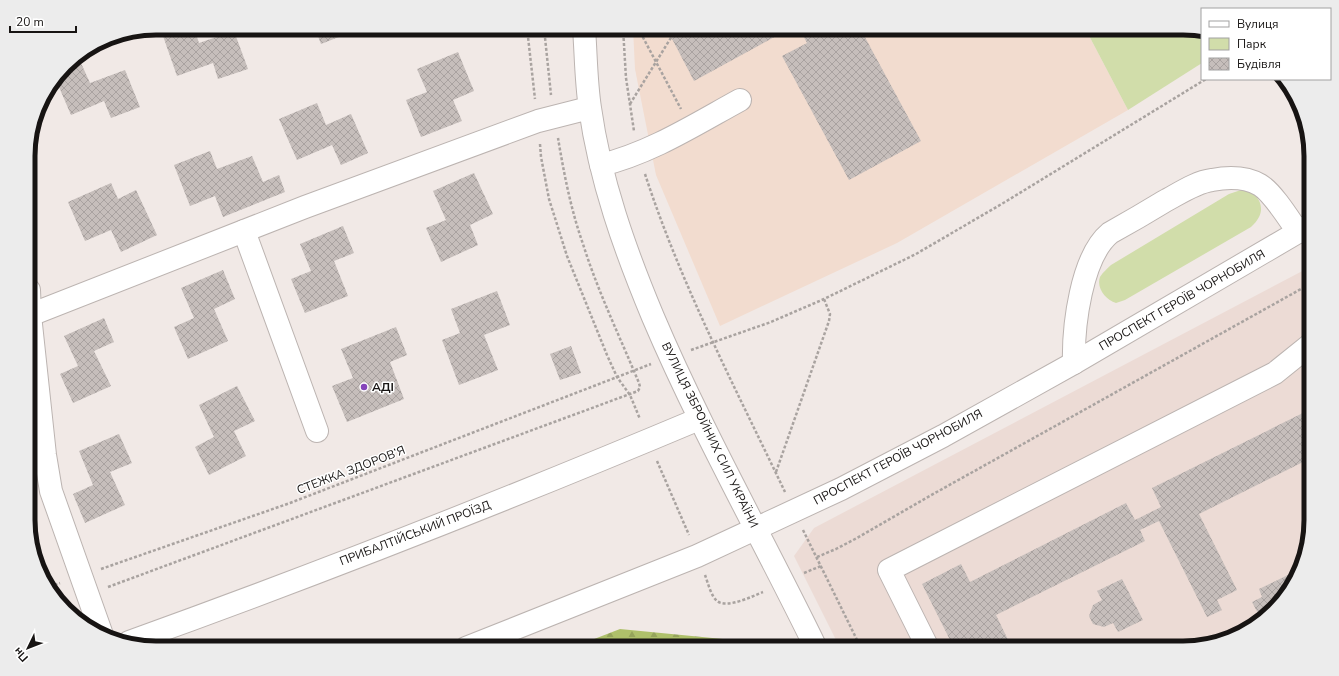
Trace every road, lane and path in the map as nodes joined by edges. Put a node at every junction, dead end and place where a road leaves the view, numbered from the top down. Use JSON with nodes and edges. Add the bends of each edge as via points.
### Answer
{"nodes":[{"id":1,"x":528,"y":35,"type":"edge"},
{"id":2,"x":544,"y":35,"type":"edge"},
{"id":3,"x":585,"y":35,"type":"edge"},
{"id":4,"x":623,"y":35,"type":"edge"},
{"id":5,"x":642,"y":35,"type":"edge"},
{"id":6,"x":673,"y":35,"type":"edge"},
{"id":7,"x":656,"y":62,"type":"junction"},
{"id":8,"x":1204,"y":80,"type":"edge"},
{"id":9,"x":740,"y":100,"type":"dead end"},
{"id":10,"x":630,"y":104,"type":"junction"},
{"id":11,"x":590,"y":108,"type":"junction"},
{"id":12,"x":546,"y":119,"type":"junction"},
{"id":13,"x":690,"y":127,"type":"junction"},
{"id":14,"x":638,"y":153,"type":"junction"},
{"id":15,"x":601,"y":165,"type":"junction"},
{"id":16,"x":1304,"y":229,"type":"edge"},
{"id":17,"x":244,"y":231,"type":"junction"},
{"id":18,"x":1304,"y":287,"type":"edge"},
{"id":19,"x":824,"y":299,"type":"junction"},
{"id":20,"x":35,"y":313,"type":"edge"},
{"id":21,"x":713,"y":343,"type":"junction"},
{"id":22,"x":1304,"y":349,"type":"edge"},
{"id":23,"x":663,"y":360,"type":"junction"},
{"id":24,"x":35,"y":362,"type":"edge"},
{"id":25,"x":1074,"y":363,"type":"junction"},
{"id":26,"x":634,"y":371,"type":"junction"},
{"id":27,"x":617,"y":377,"type":"junction"},
{"id":28,"x":630,"y":394,"type":"junction"},
{"id":29,"x":699,"y":419,"type":"junction"},
{"id":30,"x":318,"y":431,"type":"dead end"},
{"id":31,"x":649,"y":440,"type":"junction"},
{"id":32,"x":756,"y":530,"type":"junction"},
{"id":33,"x":697,"y":556,"type":"junction"},
{"id":34,"x":821,"y":566,"type":"junction"},
{"id":35,"x":798,"y":576,"type":"dead end"},
{"id":36,"x":83,"y":585,"type":"junction"},
{"id":37,"x":55,"y":587,"type":"edge"},
{"id":38,"x":766,"y":590,"type":"dead end"},
{"id":39,"x":65,"y":600,"type":"edge"},
{"id":40,"x":99,"y":627,"type":"edge"},
{"id":41,"x":136,"y":639,"type":"edge"},
{"id":42,"x":484,"y":641,"type":"edge"},
{"id":43,"x":813,"y":641,"type":"edge"},
{"id":44,"x":858,"y":641,"type":"edge"},
{"id":45,"x":924,"y":641,"type":"edge"}],
"edges":[{"from":1,"to":12,"type":"path"},
{"from":2,"to":12,"type":"path"},
{"from":3,"to":11,"type":"street","name":"ВУЛИЦЯ ЗБРОЙНИХ СИЛ УКРАЇНИ"},
{"from":4,"to":10,"type":"path"},
{"from":5,"to":7,"type":"path"},
{"from":6,"to":7,"type":"path"},
{"from":7,"to":10,"type":"path"},
{"from":7,"to":13,"type":"path"},
{"from":8,"to":19,"type":"path","name":"СТЕЖКА ЗДОРОВ’Я","via":[[942,239],[892,267]]},
{"from":9,"to":13,"type":"street"},
{"from":10,"to":14,"type":"path"},
{"from":11,"to":12,"type":"street"},
{"from":11,"to":15,"type":"street","name":"ВУЛИЦЯ ЗБРОЙНИХ СИЛ УКРАЇНИ"},
{"from":12,"to":17,"type":"street"},
{"from":12,"to":26,"type":"path","via":[[583,245]]},
{"from":12,"to":27,"type":"path","via":[[544,174],[555,220],[585,302]]},
{"from":13,"to":14,"type":"street"},
{"from":14,"to":15,"type":"street"},
{"from":14,"to":21,"type":"path","via":[[672,252]]},
{"from":15,"to":23,"type":"street","name":"ВУЛИЦЯ ЗБРОЙНИХ СИЛ УКРАЇНИ"},
{"from":16,"to":25,"type":"street","name":"ПРОСПЕКТ ГЕРОЇВ ЧОРНОБИЛЯ"},
{"from":16,"to":25,"type":"street","via":[[1282,210],[1261,186],[1239,178],[1227,178],[1200,183],[1110,233],[1098,246],[1087,271],[1074,327]]},
{"from":17,"to":20,"type":"street"},
{"from":17,"to":30,"type":"street"},
{"from":18,"to":34,"type":"path","via":[[817,558]]},
{"from":19,"to":21,"type":"path","name":"СТЕЖКА ЗДОРОВ’Я","via":[[772,322]]},
{"from":19,"to":21,"type":"path","via":[[830,314],[829,321],[776,473]]},
{"from":21,"to":23,"type":"path","name":"СТЕЖКА ЗДОРОВ’Я"},
{"from":22,"to":45,"type":"street","via":[[1275,373],[889,570]]},
{"from":23,"to":26,"type":"path","name":"СТЕЖКА ЗДОРОВ’Я"},
{"from":23,"to":29,"type":"street","name":"ВУЛИЦЯ ЗБРОЙНИХ СИЛ УКРАЇНИ"},
{"from":24,"to":36,"type":"street","via":[[47,475]]},
{"from":25,"to":32,"type":"street","name":"ПРОСПЕКТ ГЕРОЇВ ЧОРНОБИЛЯ","via":[[884,467]]},
{"from":26,"to":27,"type":"path","name":"СТЕЖКА ЗДОРОВ’Я"},
{"from":26,"to":28,"type":"path","via":[[640,389]]},
{"from":27,"to":28,"type":"path"},
{"from":27,"to":36,"type":"path","name":"СТЕЖКА ЗДОРОВ’Я"},
{"from":28,"to":31,"type":"path"},
{"from":28,"to":36,"type":"path","via":[[141,576]]},
{"from":29,"to":31,"type":"street","name":"ПРИБАЛТІЙСЬКИЙ ПРОЇЗД"},
{"from":29,"to":32,"type":"street","name":"ВУЛИЦЯ ЗБРОЙНИХ СИЛ УКРАЇНИ"},
{"from":31,"to":33,"type":"path"},
{"from":31,"to":41,"type":"street","name":"ПРИБАЛТІЙСЬКИЙ ПРОЇЗД","via":[[390,544]]},
{"from":32,"to":33,"type":"street","name":"ПРОСПЕКТ ГЕРОЇВ ЧОРНОБИЛЯ"},
{"from":32,"to":43,"type":"street","name":"ВУЛИЦЯ ЗБРОЙНИХ СИЛ УКРАЇНИ"},
{"from":33,"to":38,"type":"path","via":[[718,602],[733,603]]},
{"from":33,"to":42,"type":"street","name":"ПРОСПЕКТ ГЕРОЇВ ЧОРНОБИЛЯ"},
{"from":34,"to":35,"type":"path"},
{"from":34,"to":44,"type":"path"},
{"from":36,"to":37,"type":"path","name":"СТЕЖКА ЗДОРОВ’Я"},
{"from":36,"to":39,"type":"path"},
{"from":36,"to":40,"type":"street"}]}
